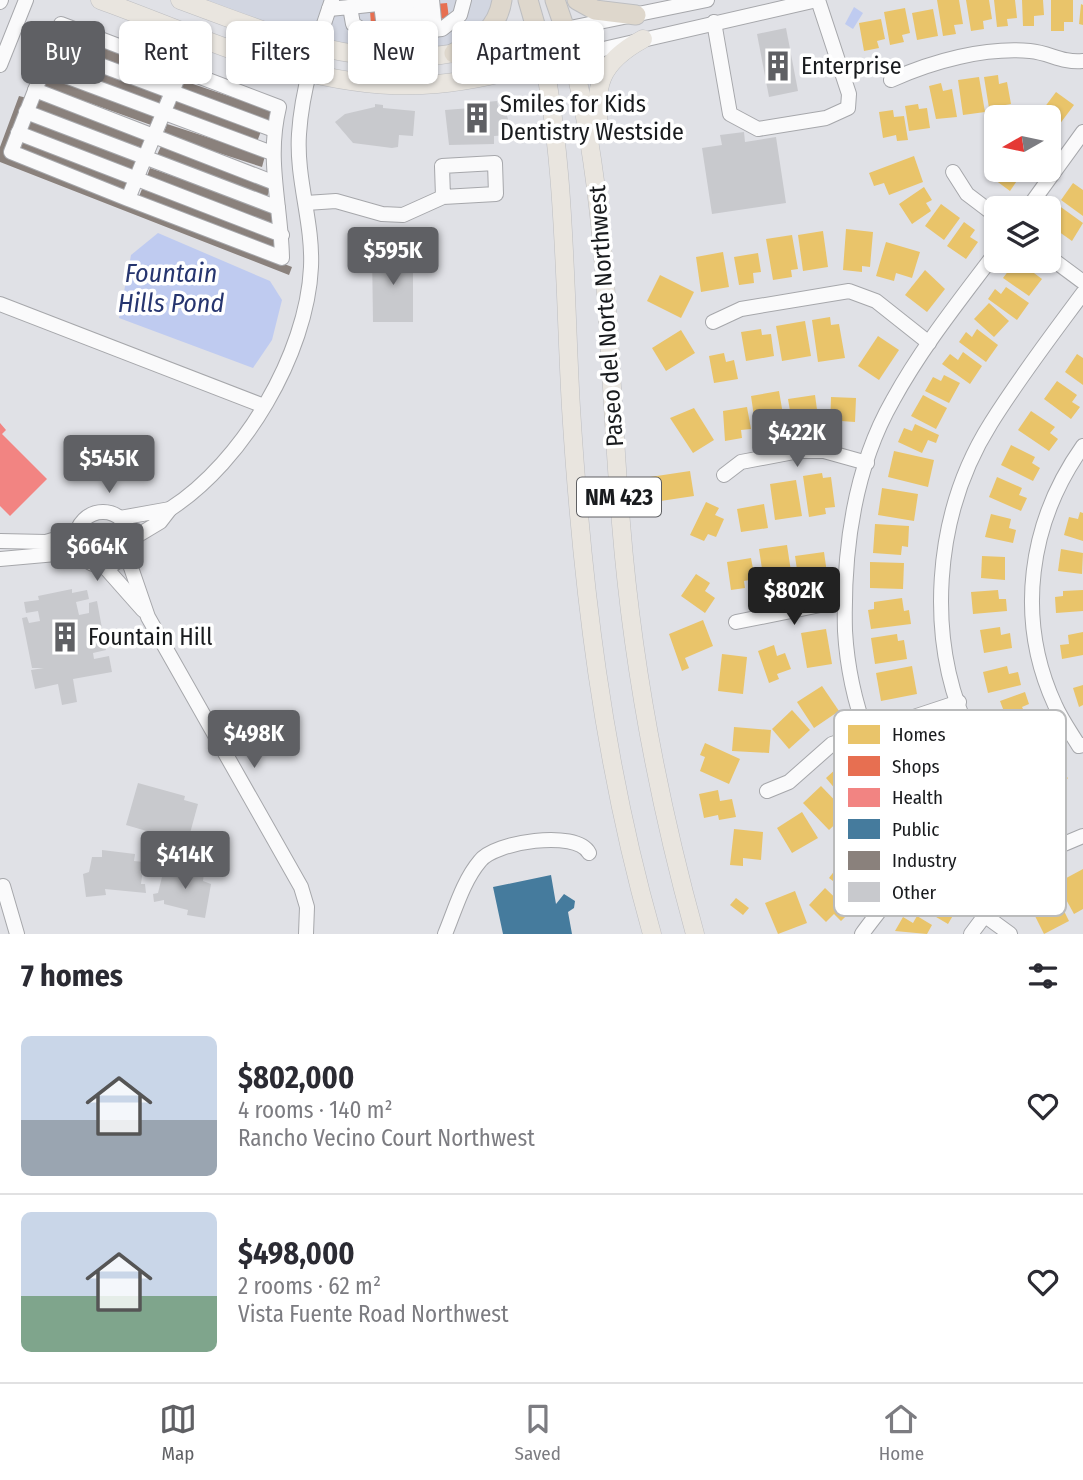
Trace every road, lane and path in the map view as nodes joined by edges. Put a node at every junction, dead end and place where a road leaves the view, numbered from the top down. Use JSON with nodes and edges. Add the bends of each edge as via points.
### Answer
{"nodes":[{"id":1,"x":26,"y":0,"type":"edge"},
{"id":2,"x":100,"y":0,"type":"edge"},
{"id":3,"x":180,"y":0,"type":"edge"},
{"id":4,"x":432,"y":0,"type":"edge"},
{"id":5,"x":464,"y":0,"type":"edge"},
{"id":6,"x":502,"y":0,"type":"edge"},
{"id":7,"x":528,"y":0,"type":"edge"},
{"id":8,"x":555,"y":0,"type":"edge"},
{"id":9,"x":577,"y":0,"type":"edge"},
{"id":10,"x":707,"y":0,"type":"edge"},
{"id":11,"x":817,"y":0,"type":"edge"},
{"id":12,"x":403,"y":1,"type":"edge"},
{"id":13,"x":331,"y":5,"type":"edge"},
{"id":14,"x":350,"y":7,"type":"junction"},
{"id":15,"x":636,"y":15,"type":"junction"},
{"id":16,"x":240,"y":21,"type":"edge"},
{"id":17,"x":352,"y":21,"type":"edge"},
{"id":18,"x":407,"y":21,"type":"edge"},
{"id":19,"x":407,"y":21,"type":"edge"},
{"id":20,"x":417,"y":21,"type":"edge"},
{"id":21,"x":494,"y":21,"type":"edge"},
{"id":22,"x":534,"y":21,"type":"edge"},
{"id":23,"x":562,"y":21,"type":"edge"},
{"id":24,"x":604,"y":21,"type":"edge"},
{"id":25,"x":714,"y":22,"type":"junction"},
{"id":26,"x":438,"y":26,"type":"edge"},
{"id":27,"x":643,"y":39,"type":"junction"},
{"id":28,"x":226,"y":45,"type":"edge"},
{"id":29,"x":604,"y":48,"type":"edge"},
{"id":30,"x":334,"y":51,"type":"edge"},
{"id":31,"x":452,"y":53,"type":"edge"},
{"id":32,"x":1083,"y":61,"type":"edge"},
{"id":33,"x":0,"y":65,"type":"edge"},
{"id":34,"x":105,"y":67,"type":"edge"},
{"id":35,"x":334,"y":78,"type":"edge"},
{"id":36,"x":212,"y":80,"type":"edge"},
{"id":37,"x":891,"y":80,"type":"dead end"},
{"id":38,"x":452,"y":81,"type":"edge"},
{"id":39,"x":37,"y":84,"type":"edge"},
{"id":40,"x":86,"y":84,"type":"edge"},
{"id":41,"x":174,"y":84,"type":"edge"},
{"id":42,"x":306,"y":84,"type":"edge"},
{"id":43,"x":547,"y":84,"type":"edge"},
{"id":44,"x":579,"y":84,"type":"edge"},
{"id":45,"x":35,"y":90,"type":"junction"},
{"id":46,"x":171,"y":92,"type":"junction"},
{"id":47,"x":26,"y":112,"type":"junction"},
{"id":48,"x":163,"y":113,"type":"junction"},
{"id":49,"x":274,"y":130,"type":"junction"},
{"id":50,"x":1083,"y":132,"type":"edge"},
{"id":51,"x":18,"y":133,"type":"junction"},
{"id":52,"x":154,"y":136,"type":"junction"},
{"id":53,"x":272,"y":153,"type":"junction"},
{"id":54,"x":145,"y":158,"type":"junction"},
{"id":55,"x":953,"y":172,"type":"dead end"},
{"id":56,"x":136,"y":179,"type":"junction"},
{"id":57,"x":275,"y":183,"type":"junction"},
{"id":58,"x":1037,"y":196,"type":"edge"},
{"id":59,"x":443,"y":197,"type":"dead end"},
{"id":60,"x":128,"y":199,"type":"junction"},
{"id":61,"x":306,"y":203,"type":"junction"},
{"id":62,"x":984,"y":207,"type":"edge"},
{"id":63,"x":278,"y":208,"type":"junction"},
{"id":64,"x":282,"y":235,"type":"junction"},
{"id":65,"x":602,"y":239,"type":"junction"},
{"id":66,"x":1061,"y":266,"type":"edge"},
{"id":67,"x":984,"y":268,"type":"edge"},
{"id":68,"x":1083,"y":282,"type":"edge"},
{"id":69,"x":1083,"y":293,"type":"edge"},
{"id":70,"x":0,"y":304,"type":"edge"},
{"id":71,"x":713,"y":322,"type":"dead end"},
{"id":72,"x":929,"y":343,"type":"junction"},
{"id":73,"x":264,"y":406,"type":"junction"},
{"id":74,"x":1083,"y":446,"type":"edge"},
{"id":75,"x":867,"y":463,"type":"junction"},
{"id":76,"x":724,"y":475,"type":"dead end"},
{"id":77,"x":170,"y":509,"type":"junction"},
{"id":78,"x":120,"y":518,"type":"junction"},
{"id":79,"x":76,"y":533,"type":"junction"},
{"id":80,"x":0,"y":541,"type":"edge"},
{"id":81,"x":128,"y":547,"type":"junction"},
{"id":82,"x":83,"y":558,"type":"junction"},
{"id":83,"x":0,"y":559,"type":"edge"},
{"id":84,"x":104,"y":566,"type":"junction"},
{"id":85,"x":845,"y":600,"type":"junction"},
{"id":86,"x":148,"y":617,"type":"junction"},
{"id":87,"x":736,"y":622,"type":"dead end"},
{"id":88,"x":959,"y":702,"type":"junction"},
{"id":89,"x":861,"y":710,"type":"edge"},
{"id":90,"x":933,"y":710,"type":"edge"},
{"id":91,"x":962,"y":710,"type":"edge"},
{"id":92,"x":1058,"y":710,"type":"edge"},
{"id":93,"x":1066,"y":722,"type":"edge"},
{"id":94,"x":834,"y":743,"type":"edge"},
{"id":95,"x":1081,"y":745,"type":"edge"},
{"id":96,"x":767,"y":791,"type":"dead end"},
{"id":97,"x":1083,"y":836,"type":"edge"},
{"id":98,"x":1066,"y":843,"type":"edge"},
{"id":99,"x":589,"y":853,"type":"dead end"},
{"id":100,"x":3,"y":886,"type":"dead end"},
{"id":101,"x":875,"y":916,"type":"edge"},
{"id":102,"x":983,"y":916,"type":"edge"},
{"id":103,"x":985,"y":916,"type":"edge"},
{"id":104,"x":17,"y":934,"type":"edge"},
{"id":105,"x":306,"y":934,"type":"edge"},
{"id":106,"x":445,"y":934,"type":"edge"},
{"id":107,"x":652,"y":934,"type":"edge"},
{"id":108,"x":695,"y":934,"type":"edge"},
{"id":109,"x":862,"y":934,"type":"edge"},
{"id":110,"x":971,"y":934,"type":"edge"},
{"id":111,"x":1010,"y":934,"type":"edge"}],
"edges":[{"from":1,"to":33,"type":"street"},
{"from":2,"to":28,"type":"main road"},
{"from":3,"to":16,"type":"main road"},
{"from":4,"to":20,"type":"street"},
{"from":5,"to":26,"type":"street","via":[[460,15],[451,24]]},
{"from":6,"to":21,"type":"highway"},
{"from":7,"to":22,"type":"highway","number":"NM 423"},
{"from":8,"to":23,"type":"highway","number":"NM 423"},
{"from":9,"to":15,"type":"highway","via":[[595,10]]},
{"from":10,"to":15,"type":"street"},
{"from":11,"to":25,"type":"street"},
{"from":11,"to":25,"type":"street","via":[[849,94],[848,108],[826,118],[758,129],[730,114]]},
{"from":12,"to":14,"type":"street"},
{"from":12,"to":18,"type":"street"},
{"from":12,"to":19,"type":"street"},
{"from":13,"to":14,"type":"street"},
{"from":14,"to":17,"type":"street"},
{"from":15,"to":24,"type":"street"},
{"from":25,"to":27,"type":"street"},
{"from":27,"to":29,"type":"street"},
{"from":27,"to":65,"type":"main road","via":[[612,58],[599,86],[605,183]]},
{"from":30,"to":31,"type":"main road","via":[[387,58]]},
{"from":32,"to":37,"type":"street","via":[[1065,63],[1041,52],[1009,49],[922,66]]},
{"from":34,"to":46,"type":"street"},
{"from":35,"to":38,"type":"main road","via":[[374,84]]},
{"from":36,"to":49,"type":"street","via":[[279,107]]},
{"from":39,"to":45,"type":"street"},
{"from":40,"to":48,"type":"street"},
{"from":41,"to":46,"type":"street"},
{"from":42,"to":61,"type":"street","via":[[298,145]]},
{"from":43,"to":107,"type":"main road","name":"Paseo del Norte Northwest","number":"NM 423","via":[[556,140],[588,615],[610,759]]},
{"from":44,"to":65,"type":"main road","name":"Paseo del Norte Northwest","number":"NM 423"},
{"from":45,"to":47,"type":"street"},
{"from":45,"to":52,"type":"street"},
{"from":46,"to":48,"type":"street"},
{"from":46,"to":49,"type":"street"},
{"from":47,"to":51,"type":"street"},
{"from":47,"to":54,"type":"street"},
{"from":48,"to":52,"type":"street"},
{"from":48,"to":53,"type":"street"},
{"from":49,"to":53,"type":"street"},
{"from":50,"to":58,"type":"street"},
{"from":51,"to":56,"type":"street"},
{"from":51,"to":60,"type":"street","via":[[11,152]]},
{"from":52,"to":54,"type":"street"},
{"from":52,"to":57,"type":"street"},
{"from":53,"to":57,"type":"street"},
{"from":54,"to":56,"type":"street"},
{"from":54,"to":63,"type":"street"},
{"from":55,"to":62,"type":"street","via":[[967,194]]},
{"from":56,"to":60,"type":"street"},
{"from":56,"to":64,"type":"street"},
{"from":57,"to":63,"type":"street"},
{"from":59,"to":61,"type":"street","via":[[403,215],[382,215],[336,201]]},
{"from":60,"to":64,"type":"street","via":[[282,258]]},
{"from":61,"to":73,"type":"street","via":[[308,287],[291,346]]},
{"from":63,"to":64,"type":"street"},
{"from":65,"to":108,"type":"main road","name":"Paseo del Norte Northwest","number":"NM 423","via":[[620,519],[633,635],[660,792]]},
{"from":66,"to":68,"type":"street"},
{"from":67,"to":72,"type":"street"},
{"from":69,"to":88,"type":"street","via":[[989,425],[949,519],[941,611],[946,656]]},
{"from":70,"to":73,"type":"street"},
{"from":71,"to":72,"type":"street","via":[[741,309],[849,290],[876,301]]},
{"from":72,"to":75,"type":"street","via":[[892,401]]},
{"from":73,"to":77,"type":"street","via":[[217,471]]},
{"from":74,"to":92,"type":"street","via":[[1043,520],[1033,560],[1031,605],[1039,656]]},
{"from":75,"to":76,"type":"street","via":[[824,451],[799,451],[741,462]]},
{"from":75,"to":85,"type":"street","via":[[849,544]]},
{"from":77,"to":78,"type":"street"},
{"from":77,"to":81,"type":"street"},
{"from":78,"to":79,"type":"street","via":[[105,512],[90,515]]},
{"from":78,"to":81,"type":"street","via":[[129,532]]},
{"from":79,"to":80,"type":"street","via":[[46,542]]},
{"from":79,"to":82,"type":"street"},
{"from":81,"to":84,"type":"street","via":[[117,562]]},
{"from":81,"to":86,"type":"street"},
{"from":82,"to":83,"type":"street","via":[[56,554]]},
{"from":82,"to":84,"type":"street"},
{"from":84,"to":86,"type":"street"},
{"from":85,"to":87,"type":"street"},
{"from":85,"to":89,"type":"street","via":[[851,673]]},
{"from":86,"to":105,"type":"street","via":[[301,887],[307,907]]},
{"from":88,"to":90,"type":"street"},
{"from":88,"to":91,"type":"street"},
{"from":93,"to":95,"type":"street"},
{"from":94,"to":96,"type":"street","via":[[789,782]]},
{"from":97,"to":98,"type":"street"},
{"from":99,"to":106,"type":"street","via":[[564,839],[489,853],[469,877]]},
{"from":100,"to":104,"type":"street"},
{"from":101,"to":109,"type":"street"},
{"from":102,"to":110,"type":"street"},
{"from":103,"to":111,"type":"street"}]}
